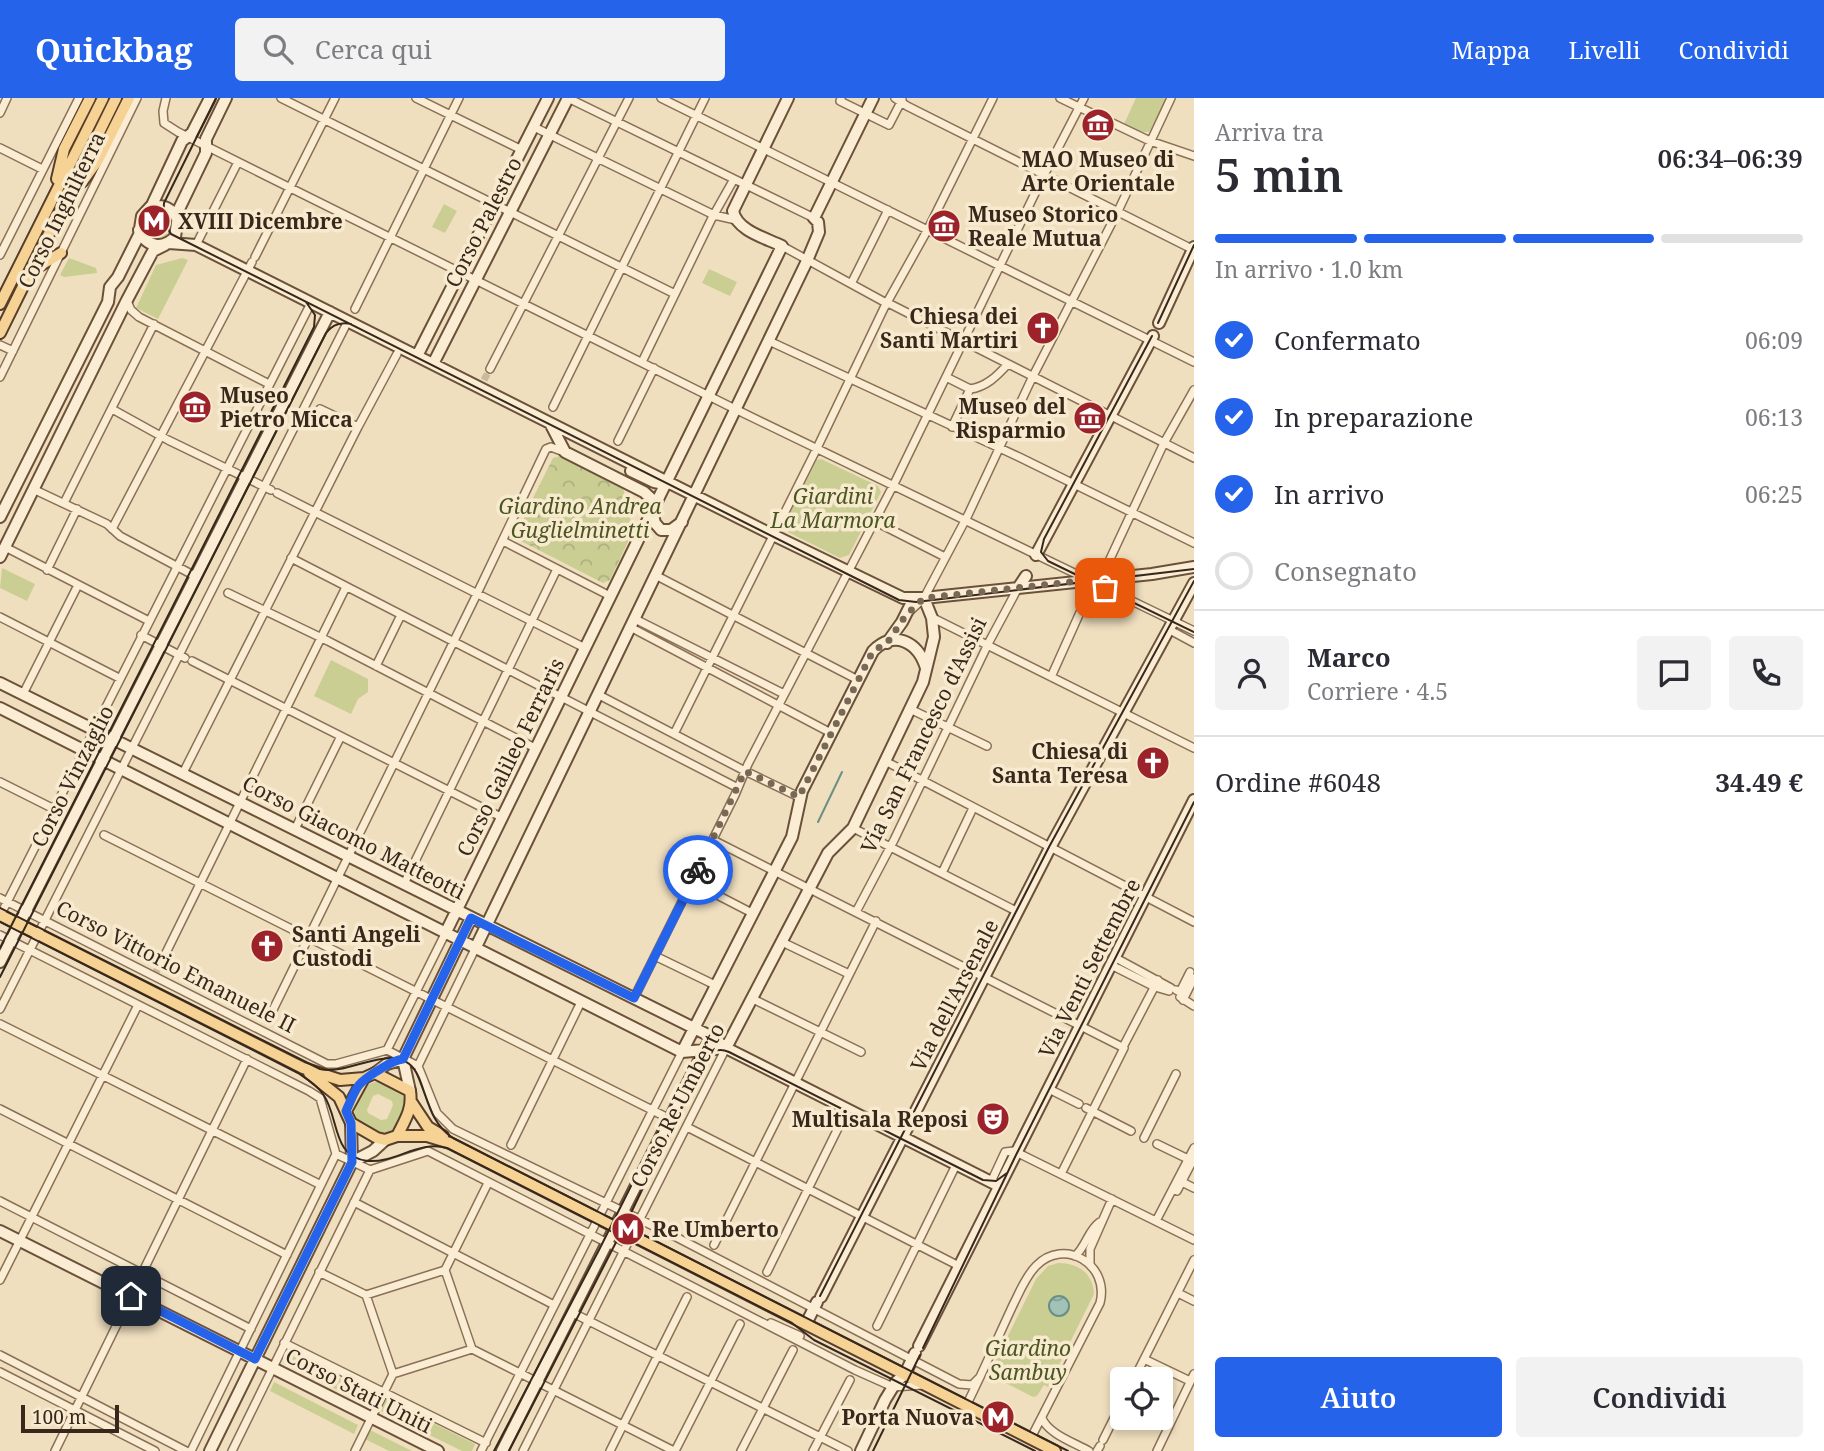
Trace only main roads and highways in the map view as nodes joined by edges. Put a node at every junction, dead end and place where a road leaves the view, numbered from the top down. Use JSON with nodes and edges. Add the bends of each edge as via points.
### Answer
{"nodes":[{"id":1,"x":90,"y":98,"type":"edge"},
{"id":2,"x":103,"y":98,"type":"edge"},
{"id":3,"x":116,"y":98,"type":"edge"},
{"id":4,"x":129,"y":98,"type":"edge"},
{"id":5,"x":53,"y":195,"type":"junction"},
{"id":6,"x":66,"y":204,"type":"junction"},
{"id":7,"x":61,"y":253,"type":"road end"},
{"id":8,"x":31,"y":271,"type":"junction"},
{"id":9,"x":0,"y":304,"type":"edge"},
{"id":10,"x":0,"y":333,"type":"edge"},
{"id":11,"x":0,"y":916,"type":"edge"},
{"id":12,"x":303,"y":1068,"type":"junction"},
{"id":13,"x":363,"y":1077,"type":"junction"},
{"id":14,"x":412,"y":1103,"type":"junction"},
{"id":15,"x":346,"y":1111,"type":"junction"},
{"id":16,"x":397,"y":1136,"type":"junction"},
{"id":17,"x":450,"y":1143,"type":"junction"},
{"id":18,"x":1042,"y":1448,"type":"edge"},
{"id":19,"x":1055,"y":1451,"type":"edge"}],
"edges":[{"from":1,"to":5,"type":"main road","via":[[64,149]]},
{"from":2,"to":5,"type":"main road","name":"Corso Inghilterra"},
{"from":3,"to":6,"type":"main road","name":"Corso Inghilterra"},
{"from":4,"to":6,"type":"main road","via":[[98,160]]},
{"from":5,"to":9,"type":"main road","name":"Corso Inghilterra"},
{"from":6,"to":8,"type":"main road","name":"Corso Inghilterra"},
{"from":7,"to":8,"type":"main road"},
{"from":8,"to":10,"type":"main road","name":"Corso Inghilterra"},
{"from":11,"to":12,"type":"main road","name":"Corso Vittorio Emanuele II"},
{"from":12,"to":13,"type":"main road","name":"Corso Vittorio Emanuele II","via":[[340,1080]]},
{"from":12,"to":15,"type":"main road","name":"Corso Vittorio Emanuele II","via":[[332,1090]]},
{"from":13,"to":14,"type":"main road","via":[[375,1073],[397,1082],[410,1091]]},
{"from":13,"to":15,"type":"main road"},
{"from":14,"to":16,"type":"main road"},
{"from":14,"to":17,"type":"main road","via":[[428,1128]]},
{"from":15,"to":16,"type":"main road","via":[[351,1123],[372,1136],[385,1140]]},
{"from":16,"to":17,"type":"main road","via":[[427,1136]]},
{"from":17,"to":18,"type":"main road"},
{"from":18,"to":19,"type":"main road"}]}
